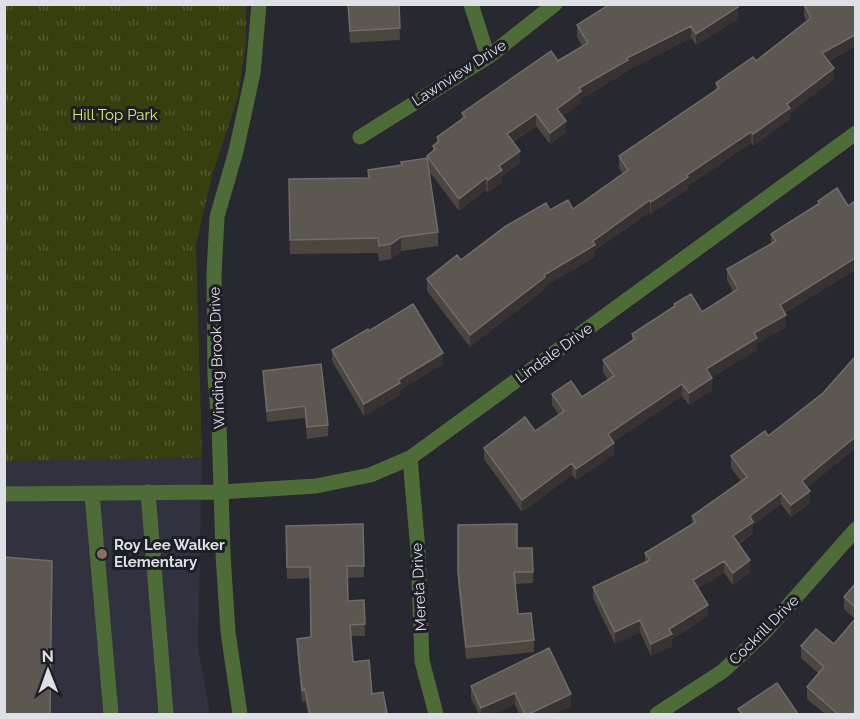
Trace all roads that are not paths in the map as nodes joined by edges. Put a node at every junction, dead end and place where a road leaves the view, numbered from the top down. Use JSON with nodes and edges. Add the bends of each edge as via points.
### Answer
{"nodes":[{"id":1,"x":259,"y":4,"type":"edge"},
{"id":2,"x":471,"y":4,"type":"edge"},
{"id":3,"x":555,"y":4,"type":"edge"},
{"id":4,"x":488,"y":57,"type":"junction"},
{"id":5,"x":855,"y":133,"type":"edge"},
{"id":6,"x":360,"y":137,"type":"dead end"},
{"id":7,"x":410,"y":458,"type":"junction"},
{"id":8,"x":148,"y":492,"type":"junction"},
{"id":9,"x":220,"y":492,"type":"junction"},
{"id":10,"x":4,"y":494,"type":"edge"},
{"id":11,"x":92,"y":494,"type":"junction"},
{"id":12,"x":855,"y":529,"type":"edge"},
{"id":13,"x":111,"y":714,"type":"edge"},
{"id":14,"x":166,"y":714,"type":"edge"},
{"id":15,"x":240,"y":714,"type":"edge"},
{"id":16,"x":436,"y":714,"type":"edge"},
{"id":17,"x":657,"y":714,"type":"edge"}],
"edges":[{"from":1,"to":9,"type":"street","name":"Winding Brook Drive","via":[[253,73],[217,217],[214,309]]},
{"from":2,"to":4,"type":"street"},
{"from":3,"to":4,"type":"street","name":"Lawnview Drive"},
{"from":4,"to":6,"type":"street","name":"Lawnview Drive"},
{"from":5,"to":7,"type":"street","name":"Lindale Drive"},
{"from":7,"to":9,"type":"street","name":"Lindale Drive","via":[[370,475],[316,486]]},
{"from":7,"to":16,"type":"street","name":"Mereta Drive","via":[[422,661]]},
{"from":8,"to":9,"type":"street","name":"Lindale Drive"},
{"from":8,"to":11,"type":"street","name":"Lindale Drive"},
{"from":8,"to":14,"type":"street"},
{"from":9,"to":15,"type":"street","name":"Winding Brook Drive","via":[[228,632]]},
{"from":10,"to":11,"type":"street","name":"Lindale Drive"},
{"from":11,"to":13,"type":"street"},
{"from":12,"to":17,"type":"street","name":"Cockrill Drive","via":[[764,633],[723,671]]}]}
